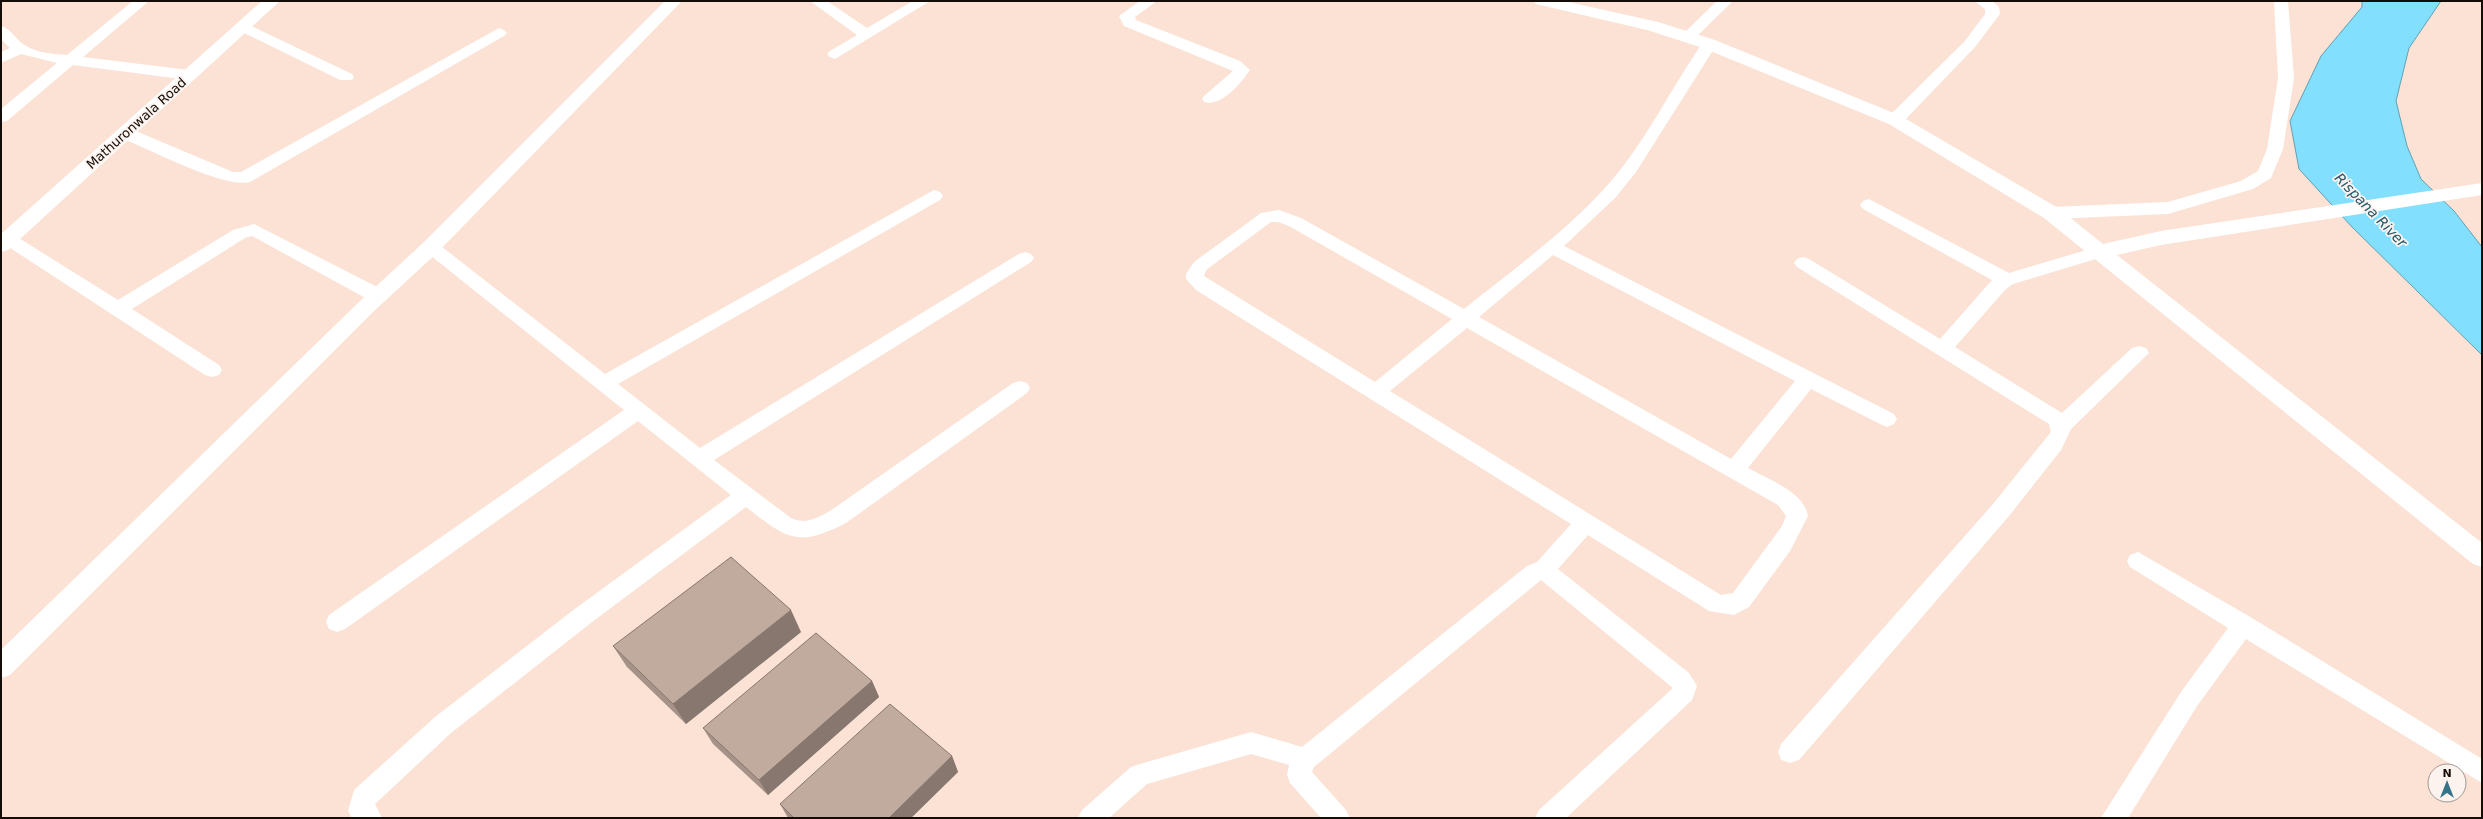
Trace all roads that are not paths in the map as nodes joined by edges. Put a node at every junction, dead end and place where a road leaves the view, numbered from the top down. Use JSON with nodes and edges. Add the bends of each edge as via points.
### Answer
{"nodes":[{"id":1,"x":142,"y":1,"type":"edge"},
{"id":2,"x":272,"y":1,"type":"edge"},
{"id":3,"x":674,"y":1,"type":"edge"},
{"id":4,"x":817,"y":1,"type":"edge"},
{"id":5,"x":923,"y":1,"type":"edge"},
{"id":6,"x":1150,"y":1,"type":"edge"},
{"id":7,"x":1542,"y":1,"type":"edge"},
{"id":8,"x":1726,"y":1,"type":"edge"},
{"id":9,"x":1981,"y":1,"type":"edge"},
{"id":10,"x":2281,"y":1,"type":"edge"},
{"id":11,"x":243,"y":27,"type":"junction"},
{"id":12,"x":1,"y":31,"type":"edge"},
{"id":13,"x":499,"y":33,"type":"dead end"},
{"id":14,"x":866,"y":34,"type":"junction"},
{"id":15,"x":1688,"y":37,"type":"junction"},
{"id":16,"x":1709,"y":44,"type":"junction"},
{"id":17,"x":20,"y":49,"type":"junction"},
{"id":18,"x":835,"y":54,"type":"dead end"},
{"id":19,"x":1,"y":58,"type":"edge"},
{"id":20,"x":71,"y":61,"type":"junction"},
{"id":21,"x":189,"y":74,"type":"junction"},
{"id":22,"x":346,"y":77,"type":"dead end"},
{"id":23,"x":1210,"y":99,"type":"dead end"},
{"id":24,"x":1,"y":117,"type":"edge"},
{"id":25,"x":1895,"y":120,"type":"junction"},
{"id":26,"x":126,"y":133,"type":"junction"},
{"id":27,"x":2482,"y":189,"type":"edge"},
{"id":28,"x":934,"y":196,"type":"dead end"},
{"id":29,"x":1869,"y":205,"type":"dead end"},
{"id":30,"x":2051,"y":213,"type":"junction"},
{"id":31,"x":4,"y":242,"type":"edge"},
{"id":32,"x":431,"y":247,"type":"junction"},
{"id":33,"x":1552,"y":247,"type":"junction"},
{"id":34,"x":2100,"y":252,"type":"junction"},
{"id":35,"x":1025,"y":258,"type":"dead end"},
{"id":36,"x":1803,"y":263,"type":"dead end"},
{"id":37,"x":2007,"y":280,"type":"junction"},
{"id":38,"x":378,"y":296,"type":"junction"},
{"id":39,"x":118,"y":310,"type":"junction"},
{"id":40,"x":1465,"y":318,"type":"junction"},
{"id":41,"x":1943,"y":348,"type":"junction"},
{"id":42,"x":2139,"y":353,"type":"dead end"},
{"id":43,"x":212,"y":370,"type":"dead end"},
{"id":44,"x":1808,"y":379,"type":"junction"},
{"id":45,"x":605,"y":384,"type":"junction"},
{"id":46,"x":1020,"y":388,"type":"dead end"},
{"id":47,"x":1376,"y":392,"type":"junction"},
{"id":48,"x":639,"y":410,"type":"junction"},
{"id":49,"x":1887,"y":419,"type":"dead end"},
{"id":50,"x":2061,"y":426,"type":"junction"},
{"id":51,"x":699,"y":459,"type":"junction"},
{"id":52,"x":1734,"y":470,"type":"junction"},
{"id":53,"x":746,"y":496,"type":"junction"},
{"id":54,"x":1585,"y":523,"type":"junction"},
{"id":55,"x":2482,"y":557,"type":"edge"},
{"id":56,"x":2138,"y":561,"type":"dead end"},
{"id":57,"x":1544,"y":570,"type":"junction"},
{"id":58,"x":337,"y":622,"type":"dead end"},
{"id":59,"x":2244,"y":625,"type":"junction"},
{"id":60,"x":1,"y":667,"type":"edge"},
{"id":61,"x":1790,"y":752,"type":"dead end"},
{"id":62,"x":1304,"y":759,"type":"junction"},
{"id":63,"x":2482,"y":772,"type":"edge"},
{"id":64,"x":369,"y":818,"type":"edge"},
{"id":65,"x":1091,"y":818,"type":"edge"},
{"id":66,"x":1336,"y":818,"type":"edge"},
{"id":67,"x":1548,"y":818,"type":"edge"},
{"id":68,"x":2114,"y":818,"type":"edge"}],
"edges":[{"from":1,"to":20,"type":"street"},
{"from":2,"to":11,"type":"main road","name":"Mathuronwala Road"},
{"from":3,"to":32,"type":"main road"},
{"from":4,"to":14,"type":"street"},
{"from":5,"to":14,"type":"street"},
{"from":6,"to":23,"type":"street","via":[[1127,16],[1129,23],[1234,64],[1242,70],[1235,80]]},
{"from":7,"to":15,"type":"main road","via":[[1630,20]]},
{"from":8,"to":15,"type":"street"},
{"from":9,"to":25,"type":"street","via":[[1992,7],[1993,14],[1970,44]]},
{"from":10,"to":30,"type":"street","via":[[2286,78],[2274,149],[2265,174],[2247,185],[2168,208]]},
{"from":11,"to":21,"type":"main road","name":"Mathuronwala Road"},
{"from":11,"to":22,"type":"street"},
{"from":12,"to":17,"type":"street"},
{"from":13,"to":26,"type":"street","via":[[244,178],[230,177]]},
{"from":14,"to":18,"type":"street"},
{"from":15,"to":16,"type":"main road"},
{"from":16,"to":25,"type":"main road"},
{"from":16,"to":33,"type":"street","via":[[1630,168],[1610,193]]},
{"from":17,"to":19,"type":"street"},
{"from":17,"to":20,"type":"street","via":[[43,57]]},
{"from":20,"to":21,"type":"street"},
{"from":20,"to":24,"type":"street"},
{"from":21,"to":26,"type":"main road","name":"Mathuronwala Road"},
{"from":25,"to":30,"type":"main road"},
{"from":26,"to":31,"type":"main road","name":"Mathuronwala Road"},
{"from":27,"to":34,"type":"main road","via":[[2161,238]]},
{"from":28,"to":45,"type":"street"},
{"from":29,"to":37,"type":"street"},
{"from":30,"to":34,"type":"main road"},
{"from":31,"to":39,"type":"street"},
{"from":32,"to":38,"type":"main road"},
{"from":32,"to":45,"type":"street"},
{"from":33,"to":40,"type":"street"},
{"from":33,"to":44,"type":"street"},
{"from":34,"to":37,"type":"street"},
{"from":34,"to":55,"type":"main road"},
{"from":35,"to":51,"type":"street"},
{"from":36,"to":41,"type":"street"},
{"from":37,"to":41,"type":"street","via":[[1998,285]]},
{"from":38,"to":39,"type":"street","via":[[254,230],[239,234]]},
{"from":38,"to":60,"type":"main road"},
{"from":39,"to":43,"type":"street"},
{"from":40,"to":47,"type":"street"},
{"from":40,"to":47,"type":"street","via":[[1295,222],[1279,216],[1267,217],[1196,270],[1194,276],[1203,285]]},
{"from":40,"to":52,"type":"street"},
{"from":41,"to":50,"type":"street","via":[[2056,419]]},
{"from":42,"to":50,"type":"street"},
{"from":44,"to":49,"type":"street"},
{"from":44,"to":52,"type":"street"},
{"from":45,"to":48,"type":"street"},
{"from":46,"to":53,"type":"street","via":[[838,517],[821,526],[805,531],[794,530]]},
{"from":47,"to":54,"type":"street"},
{"from":48,"to":51,"type":"street"},
{"from":48,"to":58,"type":"street"},
{"from":50,"to":61,"type":"street","via":[[2061,432],[2054,444],[2001,510]]},
{"from":51,"to":53,"type":"street"},
{"from":52,"to":54,"type":"street","via":[[1784,499],[1794,507],[1797,518],[1785,540],[1741,600],[1734,605],[1726,606],[1707,599]]},
{"from":53,"to":64,"type":"street","via":[[584,615],[443,725],[363,798],[361,811]]},
{"from":54,"to":57,"type":"street"},
{"from":56,"to":59,"type":"street"},
{"from":57,"to":62,"type":"street","via":[[1536,572],[1500,600]]},
{"from":57,"to":67,"type":"street","via":[[1681,680],[1685,686],[1684,693]]},
{"from":59,"to":63,"type":"street"},
{"from":59,"to":68,"type":"street","via":[[2188,699]]},
{"from":62,"to":65,"type":"street","via":[[1251,743],[1140,775]]},
{"from":62,"to":66,"type":"street","via":[[1299,775]]}]}
